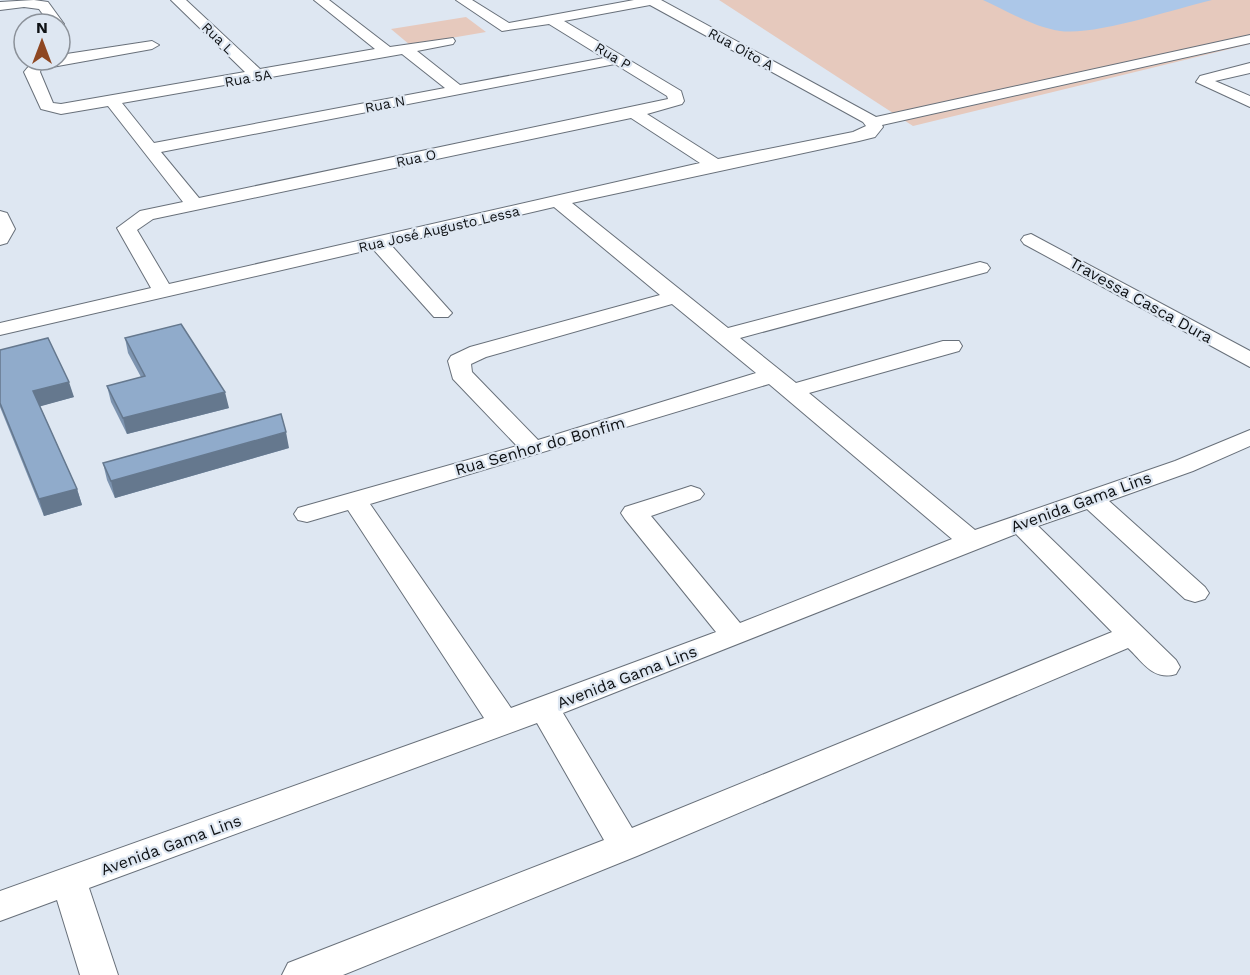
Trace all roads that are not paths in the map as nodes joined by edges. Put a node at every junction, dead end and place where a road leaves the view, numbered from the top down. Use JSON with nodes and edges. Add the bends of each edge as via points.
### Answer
{"nodes":[{"id":1,"x":178,"y":0,"type":"edge"},
{"id":2,"x":321,"y":0,"type":"edge"},
{"id":3,"x":463,"y":0,"type":"edge"},
{"id":4,"x":599,"y":0,"type":"edge"},
{"id":5,"x":659,"y":1,"type":"edge"},
{"id":6,"x":0,"y":6,"type":"edge"},
{"id":7,"x":613,"y":8,"type":"junction"},
{"id":8,"x":48,"y":12,"type":"edge"},
{"id":9,"x":550,"y":19,"type":"junction"},
{"id":10,"x":1250,"y":39,"type":"edge"},
{"id":11,"x":448,"y":41,"type":"dead end"},
{"id":12,"x":72,"y":42,"type":"edge"},
{"id":13,"x":152,"y":45,"type":"dead end"},
{"id":14,"x":405,"y":49,"type":"junction"},
{"id":15,"x":388,"y":52,"type":"junction"},
{"id":16,"x":620,"y":59,"type":"junction"},
{"id":17,"x":33,"y":72,"type":"edge"},
{"id":18,"x":1246,"y":72,"type":"edge"},
{"id":19,"x":258,"y":76,"type":"junction"},
{"id":20,"x":457,"y":90,"type":"junction"},
{"id":21,"x":675,"y":94,"type":"joint"},
{"id":22,"x":113,"y":102,"type":"junction"},
{"id":23,"x":1250,"y":102,"type":"edge"},
{"id":24,"x":633,"y":112,"type":"junction"},
{"id":25,"x":874,"y":124,"type":"junction"},
{"id":26,"x":149,"y":149,"type":"junction"},
{"id":27,"x":715,"y":165,"type":"junction"},
{"id":28,"x":559,"y":202,"type":"junction"},
{"id":29,"x":194,"y":204,"type":"junction"},
{"id":30,"x":0,"y":217,"type":"edge"},
{"id":31,"x":0,"y":239,"type":"edge"},
{"id":32,"x":1031,"y":240,"type":"dead end"},
{"id":33,"x":378,"y":243,"type":"junction"},
{"id":34,"x":981,"y":268,"type":"dead end"},
{"id":35,"x":163,"y":291,"type":"junction"},
{"id":36,"x":675,"y":297,"type":"junction"},
{"id":37,"x":441,"y":313,"type":"dead end"},
{"id":38,"x":0,"y":329,"type":"edge"},
{"id":39,"x":723,"y":336,"type":"junction"},
{"id":40,"x":951,"y":346,"type":"dead end"},
{"id":41,"x":1250,"y":360,"type":"edge"},
{"id":42,"x":773,"y":375,"type":"junction"},
{"id":43,"x":792,"y":391,"type":"junction"},
{"id":44,"x":1250,"y":437,"type":"edge"},
{"id":45,"x":533,"y":449,"type":"junction"},
{"id":46,"x":691,"y":494,"type":"dead end"},
{"id":47,"x":354,"y":499,"type":"junction"},
{"id":48,"x":1091,"y":499,"type":"junction"},
{"id":49,"x":307,"y":514,"type":"dead end"},
{"id":50,"x":1021,"y":524,"type":"junction"},
{"id":51,"x":971,"y":541,"type":"junction"},
{"id":52,"x":1195,"y":593,"type":"dead end"},
{"id":53,"x":1132,"y":635,"type":"junction"},
{"id":54,"x":735,"y":636,"type":"junction"},
{"id":55,"x":1165,"y":667,"type":"dead end"},
{"id":56,"x":544,"y":708,"type":"junction"},
{"id":57,"x":504,"y":723,"type":"junction"},
{"id":58,"x":625,"y":846,"type":"junction"},
{"id":59,"x":69,"y":882,"type":"junction"},
{"id":60,"x":0,"y":906,"type":"edge"},
{"id":61,"x":99,"y":975,"type":"edge"},
{"id":62,"x":301,"y":975,"type":"edge"}],
"edges":[{"from":1,"to":19,"type":"street","name":"Rua L"},
{"from":2,"to":15,"type":"street"},
{"from":3,"to":9,"type":"street","via":[[507,28]]},
{"from":4,"to":7,"type":"street"},
{"from":5,"to":7,"type":"street","name":"Rua Oito A"},
{"from":5,"to":25,"type":"street","name":"Rua Oito A"},
{"from":6,"to":8,"type":"street","via":[[43,5]]},
{"from":7,"to":9,"type":"street","name":"Rua Oito A"},
{"from":9,"to":16,"type":"street","name":"Rua P"},
{"from":10,"to":25,"type":"street","name":"Rua José Augusto Lessa"},
{"from":11,"to":14,"type":"street","name":"Rua 5A"},
{"from":12,"to":13,"type":"street"},
{"from":14,"to":15,"type":"street","name":"Rua 5A"},
{"from":14,"to":20,"type":"street"},
{"from":15,"to":19,"type":"street","name":"Rua 5A"},
{"from":16,"to":20,"type":"street","name":"Rua N"},
{"from":16,"to":21,"type":"street","name":"Rua P"},
{"from":17,"to":22,"type":"street","name":"Rua 5A","via":[[47,106],[61,109]]},
{"from":18,"to":23,"type":"street","via":[[1204,82]]},
{"from":19,"to":22,"type":"street","name":"Rua 5A"},
{"from":20,"to":26,"type":"street","name":"Rua N"},
{"from":21,"to":24,"type":"street","name":"Rua O","via":[[674,104]]},
{"from":22,"to":26,"type":"street"},
{"from":24,"to":27,"type":"street"},
{"from":24,"to":29,"type":"street","name":"Rua O"},
{"from":25,"to":27,"type":"street","name":"Rua José Augusto Lessa","via":[[869,133]]},
{"from":26,"to":29,"type":"street"},
{"from":27,"to":28,"type":"street","name":"Rua José Augusto Lessa"},
{"from":28,"to":33,"type":"street","name":"Rua José Augusto Lessa"},
{"from":28,"to":36,"type":"street"},
{"from":29,"to":35,"type":"street","name":"Rua O","via":[[147,214],[127,228]]},
{"from":30,"to":31,"type":"street","via":[[5,229]]},
{"from":32,"to":41,"type":"street","name":"Travessa Casca Dura"},
{"from":33,"to":35,"type":"street","name":"Rua José Augusto Lessa"},
{"from":33,"to":37,"type":"street"},
{"from":34,"to":39,"type":"street"},
{"from":35,"to":38,"type":"street","name":"Rua José Augusto Lessa"},
{"from":36,"to":39,"type":"street"},
{"from":36,"to":45,"type":"street","via":[[478,352],[459,361],[461,374]]},
{"from":39,"to":42,"type":"street"},
{"from":40,"to":43,"type":"street"},
{"from":42,"to":43,"type":"street"},
{"from":42,"to":45,"type":"street","name":"Rua Senhor do Bonfim"},
{"from":43,"to":51,"type":"street"},
{"from":44,"to":48,"type":"street","name":"Avenida Gama Lins","via":[[1184,466]]},
{"from":45,"to":47,"type":"street","name":"Rua Senhor do Bonfim"},
{"from":46,"to":54,"type":"street","via":[[634,513]]},
{"from":47,"to":49,"type":"street","name":"Rua Senhor do Bonfim"},
{"from":47,"to":57,"type":"street"},
{"from":48,"to":50,"type":"street","name":"Avenida Gama Lins"},
{"from":48,"to":52,"type":"street"},
{"from":50,"to":51,"type":"street","name":"Avenida Gama Lins"},
{"from":50,"to":53,"type":"street"},
{"from":51,"to":54,"type":"street","name":"Avenida Gama Lins"},
{"from":53,"to":55,"type":"street"},
{"from":53,"to":58,"type":"street"},
{"from":54,"to":56,"type":"street","name":"Avenida Gama Lins"},
{"from":56,"to":57,"type":"street","name":"Avenida Gama Lins"},
{"from":56,"to":58,"type":"street"},
{"from":57,"to":59,"type":"street","name":"Avenida Gama Lins"},
{"from":58,"to":62,"type":"street"},
{"from":59,"to":60,"type":"street","name":"Avenida Gama Lins"},
{"from":59,"to":61,"type":"street"}]}
